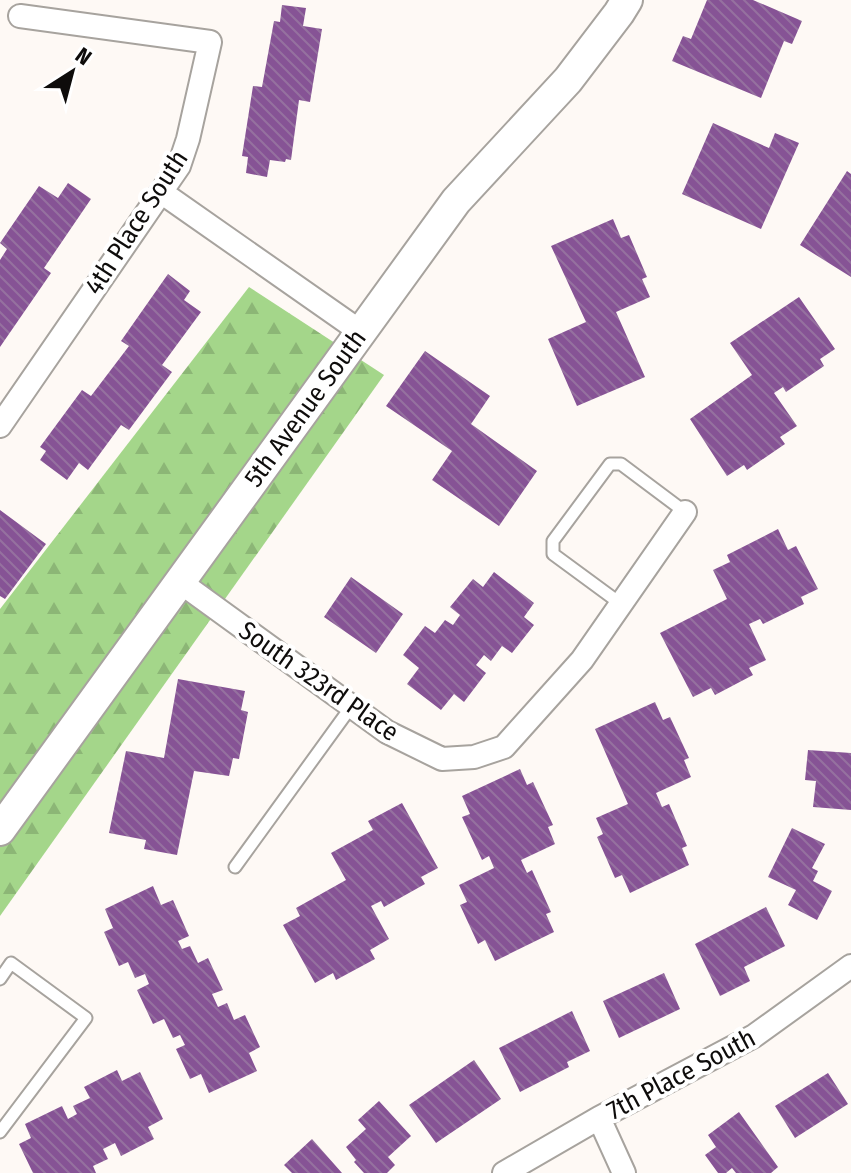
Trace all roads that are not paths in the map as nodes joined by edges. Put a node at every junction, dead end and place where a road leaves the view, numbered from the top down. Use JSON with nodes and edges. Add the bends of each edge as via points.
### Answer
{"nodes":[{"id":1,"x":627,"y":0,"type":"edge"},
{"id":2,"x":20,"y":16,"type":"dead end"},
{"id":3,"x":161,"y":192,"type":"junction"},
{"id":4,"x":361,"y":332,"type":"junction"},
{"id":5,"x":0,"y":426,"type":"edge"},
{"id":6,"x":685,"y":512,"type":"joint"},
{"id":7,"x":180,"y":582,"type":"junction"},
{"id":8,"x":621,"y":604,"type":"junction"},
{"id":9,"x":351,"y":707,"type":"junction"},
{"id":10,"x":0,"y":830,"type":"edge"},
{"id":11,"x":235,"y":867,"type":"dead end"},
{"id":12,"x":851,"y":966,"type":"edge"},
{"id":13,"x":0,"y":979,"type":"edge"},
{"id":14,"x":599,"y":1118,"type":"junction"},
{"id":15,"x":0,"y":1132,"type":"edge"},
{"id":16,"x":504,"y":1173,"type":"edge"},
{"id":17,"x":624,"y":1173,"type":"edge"}],
"edges":[{"from":1,"to":4,"type":"street","name":"5th Avenue South","via":[[568,80],[456,201]]},
{"from":2,"to":3,"type":"street","name":"4th Place South","via":[[210,42],[185,151]]},
{"from":3,"to":4,"type":"street"},
{"from":3,"to":5,"type":"street","name":"4th Place South"},
{"from":4,"to":7,"type":"street","name":"5th Avenue South"},
{"from":6,"to":8,"type":"street","name":"South 323rd Place"},
{"from":6,"to":8,"type":"lane","via":[[621,464],[610,464],[553,541],[553,554]]},
{"from":7,"to":9,"type":"street","name":"South 323rd Place"},
{"from":7,"to":10,"type":"street","name":"5th Avenue South"},
{"from":8,"to":9,"type":"street","name":"South 323rd Place","via":[[582,660],[504,747],[474,757],[442,759]]},
{"from":9,"to":11,"type":"lane"},
{"from":12,"to":14,"type":"street","name":"7th Place South","via":[[754,1036]]},
{"from":13,"to":15,"type":"lane","via":[[11,963],[86,1018]]},
{"from":14,"to":16,"type":"street","name":"7th Place South"},
{"from":14,"to":17,"type":"street"}]}
